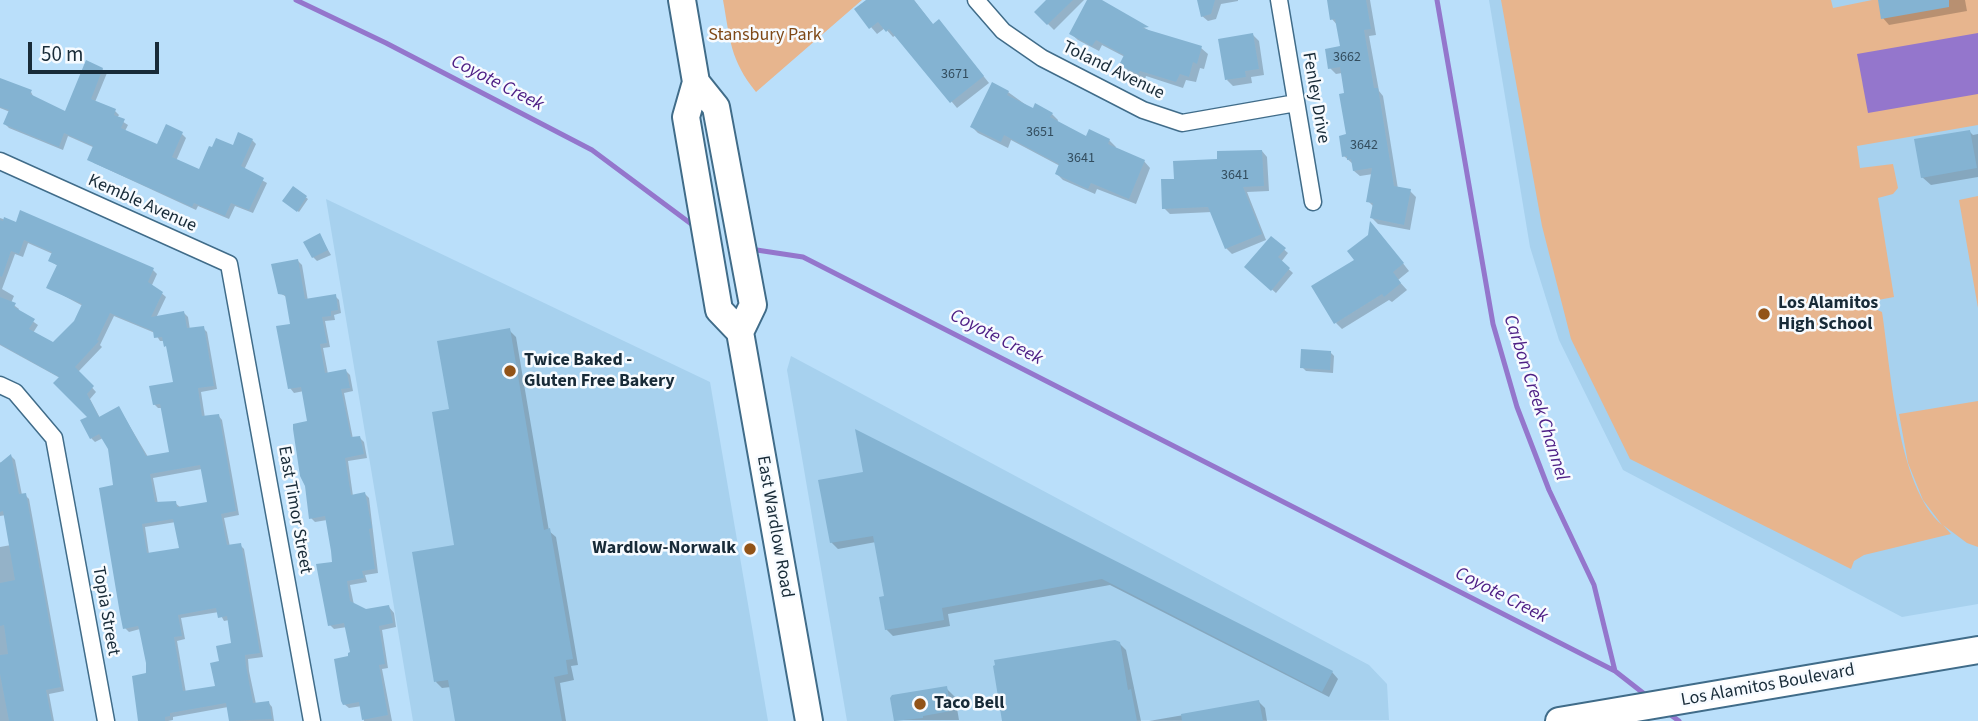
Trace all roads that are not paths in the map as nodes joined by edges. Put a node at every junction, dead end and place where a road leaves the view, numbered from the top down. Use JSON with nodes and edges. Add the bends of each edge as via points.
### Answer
{"nodes":[{"id":1,"x":682,"y":0,"type":"edge"},
{"id":2,"x":976,"y":0,"type":"edge"},
{"id":3,"x":1279,"y":0,"type":"edge"},
{"id":4,"x":1296,"y":103,"type":"junction"},
{"id":5,"x":0,"y":161,"type":"edge"},
{"id":6,"x":1313,"y":202,"type":"dead end"},
{"id":7,"x":237,"y":306,"type":"joint"},
{"id":8,"x":0,"y":385,"type":"edge"},
{"id":9,"x":1978,"y":650,"type":"edge"},
{"id":10,"x":106,"y":721,"type":"edge"},
{"id":11,"x":312,"y":721,"type":"edge"},
{"id":12,"x":808,"y":721,"type":"edge"},
{"id":13,"x":1559,"y":721,"type":"edge"}],
"edges":[{"from":1,"to":12,"type":"main road","name":"East Wardlow Road","via":[[696,82],[685,117],[719,310],[740,332]]},
{"from":2,"to":4,"type":"street","name":"Toland Avenue","via":[[1003,31],[1042,58],[1143,110],[1182,123]]},
{"from":3,"to":4,"type":"street","name":"Fenley Drive"},
{"from":4,"to":6,"type":"street","name":"Fenley Drive"},
{"from":5,"to":7,"type":"street","name":"Kemble Avenue","via":[[229,264]]},
{"from":7,"to":11,"type":"street","name":"East Timor Street"},
{"from":8,"to":10,"type":"street","name":"Topia Street","via":[[15,392],[54,438]]},
{"from":9,"to":13,"type":"main road","name":"Los Alamitos Boulevard"}]}
